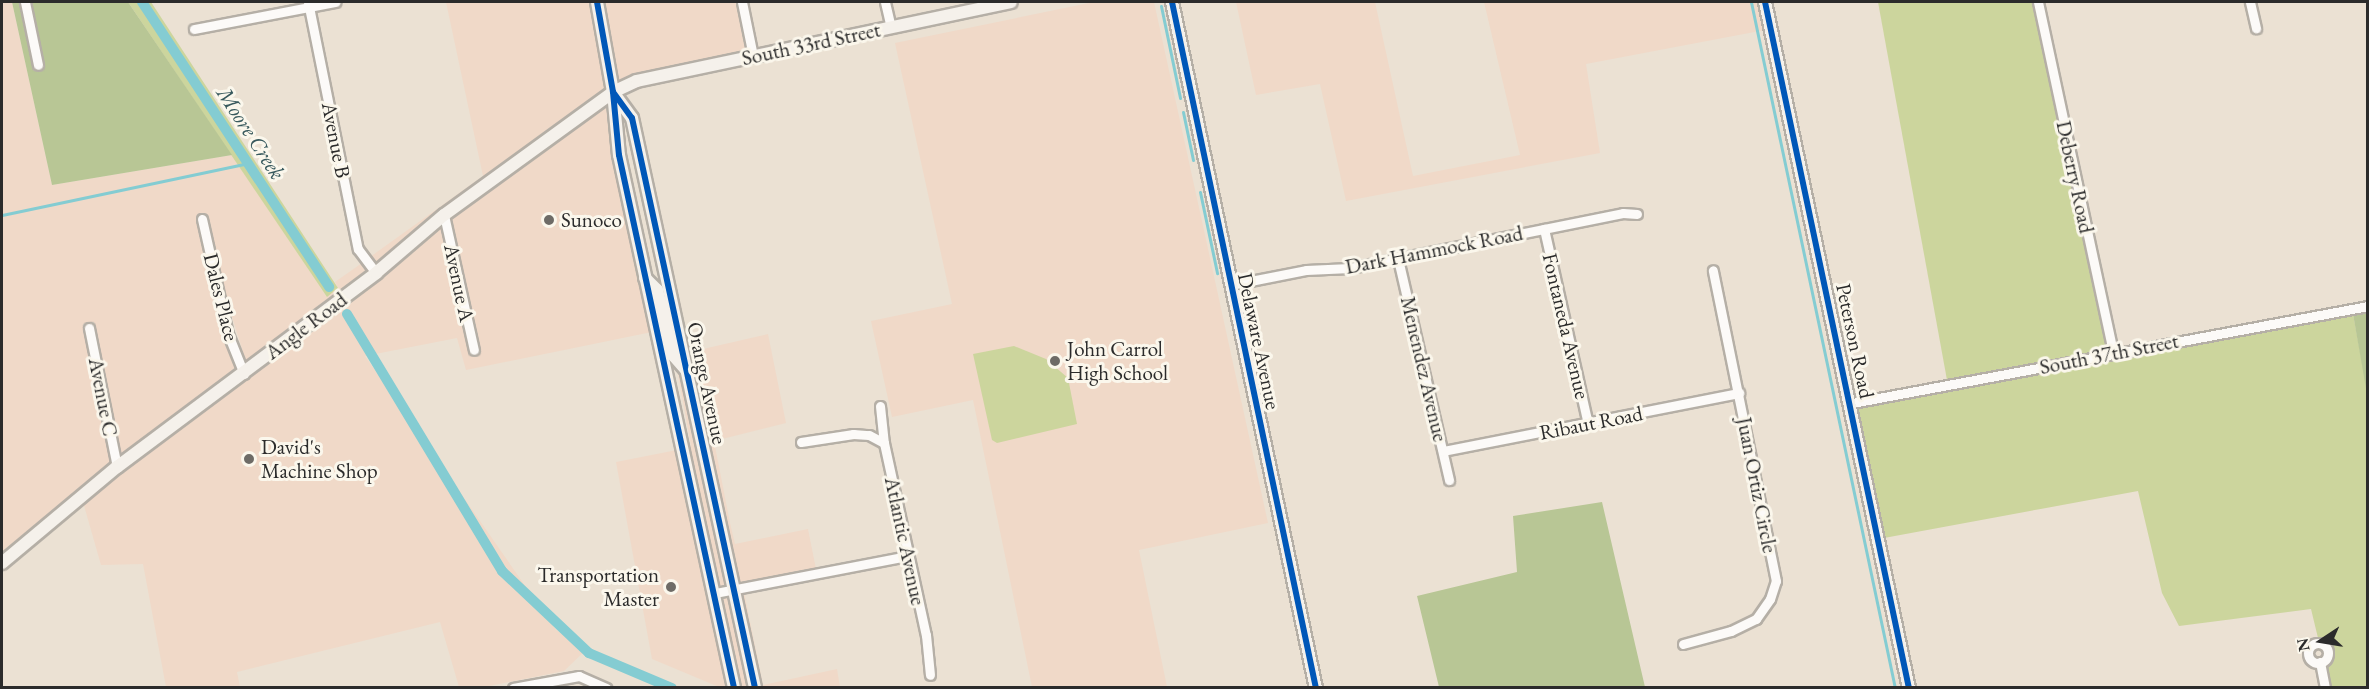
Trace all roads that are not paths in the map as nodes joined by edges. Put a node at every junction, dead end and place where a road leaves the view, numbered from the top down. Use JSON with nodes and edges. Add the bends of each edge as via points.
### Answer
{"nodes":[{"id":1,"x":25,"y":2,"type":"edge"},
{"id":2,"x":335,"y":2,"type":"edge"},
{"id":3,"x":597,"y":2,"type":"edge"},
{"id":4,"x":742,"y":2,"type":"edge"},
{"id":5,"x":885,"y":2,"type":"edge"},
{"id":6,"x":1011,"y":2,"type":"edge"},
{"id":7,"x":1172,"y":2,"type":"edge"},
{"id":8,"x":1765,"y":2,"type":"edge"},
{"id":9,"x":2038,"y":2,"type":"edge"},
{"id":10,"x":2250,"y":2,"type":"edge"},
{"id":11,"x":309,"y":4,"type":"edge"},
{"id":12,"x":891,"y":27,"type":"junction"},
{"id":13,"x":2256,"y":28,"type":"dead end"},
{"id":14,"x":194,"y":29,"type":"dead end"},
{"id":15,"x":753,"y":56,"type":"junction"},
{"id":16,"x":38,"y":65,"type":"dead end"},
{"id":17,"x":613,"y":92,"type":"junction"},
{"id":18,"x":1637,"y":214,"type":"dead end"},
{"id":19,"x":444,"y":215,"type":"junction"},
{"id":20,"x":202,"y":219,"type":"dead end"},
{"id":21,"x":1544,"y":229,"type":"junction"},
{"id":22,"x":1398,"y":259,"type":"junction"},
{"id":23,"x":1713,"y":270,"type":"dead end"},
{"id":24,"x":376,"y":273,"type":"junction"},
{"id":25,"x":645,"y":278,"type":"junction"},
{"id":26,"x":1230,"y":285,"type":"junction"},
{"id":27,"x":2367,"y":306,"type":"edge"},
{"id":28,"x":89,"y":328,"type":"dead end"},
{"id":29,"x":474,"y":350,"type":"dead end"},
{"id":30,"x":2113,"y":353,"type":"junction"},
{"id":31,"x":244,"y":374,"type":"junction"},
{"id":32,"x":689,"y":374,"type":"junction"},
{"id":33,"x":1739,"y":393,"type":"junction"},
{"id":34,"x":1852,"y":403,"type":"junction"},
{"id":35,"x":880,"y":406,"type":"dead end"},
{"id":36,"x":1588,"y":424,"type":"junction"},
{"id":37,"x":801,"y":442,"type":"dead end"},
{"id":38,"x":884,"y":443,"type":"junction"},
{"id":39,"x":1443,"y":452,"type":"junction"},
{"id":40,"x":117,"y":467,"type":"junction"},
{"id":41,"x":1449,"y":480,"type":"dead end"},
{"id":42,"x":907,"y":556,"type":"junction"},
{"id":43,"x":2,"y":563,"type":"edge"},
{"id":44,"x":734,"y":590,"type":"junction"},
{"id":45,"x":715,"y":593,"type":"junction"},
{"id":46,"x":1683,"y":644,"type":"dead end"},
{"id":47,"x":2320,"y":662,"type":"dead end"},
{"id":48,"x":930,"y":675,"type":"dead end"},
{"id":49,"x":513,"y":687,"type":"edge"},
{"id":50,"x":606,"y":687,"type":"edge"},
{"id":51,"x":734,"y":687,"type":"edge"},
{"id":52,"x":755,"y":687,"type":"edge"},
{"id":53,"x":1316,"y":687,"type":"edge"},
{"id":54,"x":1909,"y":687,"type":"edge"},
{"id":55,"x":2325,"y":687,"type":"edge"}],
"edges":[{"from":1,"to":16,"type":"street"},
{"from":2,"to":11,"type":"street"},
{"from":3,"to":17,"type":"main road","name":"Orange Avenue"},
{"from":4,"to":15,"type":"street"},
{"from":5,"to":12,"type":"street"},
{"from":6,"to":12,"type":"main road","name":"South 33rd Street"},
{"from":7,"to":26,"type":"main road","name":"Delaware Avenue"},
{"from":8,"to":34,"type":"main road","name":"Peterson Road"},
{"from":9,"to":30,"type":"street","name":"Deberry Road"},
{"from":10,"to":13,"type":"street"},
{"from":11,"to":14,"type":"street"},
{"from":11,"to":24,"type":"street","name":"Avenue B","via":[[358,249]]},
{"from":12,"to":15,"type":"main road","name":"South 33rd Street"},
{"from":15,"to":17,"type":"main road","name":"South 33rd Street","via":[[636,81]]},
{"from":17,"to":19,"type":"main road","name":"Angle Road"},
{"from":17,"to":25,"type":"main road","name":"Orange Avenue","via":[[614,124]]},
{"from":17,"to":32,"type":"main road","name":"Orange Avenue","via":[[632,118]]},
{"from":18,"to":21,"type":"street","name":"Dark Hammock Road","via":[[1623,213]]},
{"from":19,"to":24,"type":"main road","name":"Angle Road"},
{"from":19,"to":29,"type":"street","name":"Avenue A"},
{"from":20,"to":31,"type":"street","name":"Dales Place","via":[[228,334]]},
{"from":21,"to":22,"type":"street","name":"Dark Hammock Road"},
{"from":21,"to":36,"type":"street","name":"Fontaneda Avenue"},
{"from":22,"to":26,"type":"street","name":"Dark Hammock Road","via":[[1306,270]]},
{"from":22,"to":39,"type":"street","name":"Menendez Avenue"},
{"from":23,"to":33,"type":"street","name":"Juan Ortiz Circle"},
{"from":24,"to":31,"type":"main road","name":"Angle Road"},
{"from":25,"to":32,"type":"main road","via":[[657,290],[674,356]]},
{"from":25,"to":45,"type":"main road","name":"Orange Avenue"},
{"from":26,"to":53,"type":"main road","name":"Delaware Avenue"},
{"from":27,"to":30,"type":"street","name":"South 37th Street"},
{"from":28,"to":40,"type":"street","name":"Avenue C"},
{"from":30,"to":34,"type":"street","name":"South 37th Street"},
{"from":31,"to":40,"type":"main road","name":"Angle Road"},
{"from":32,"to":44,"type":"main road","name":"Orange Avenue"},
{"from":33,"to":36,"type":"street","name":"Ribaut Road"},
{"from":33,"to":46,"type":"street","name":"Juan Ortiz Circle","via":[[1776,580],[1770,599],[1756,619],[1731,631]]},
{"from":34,"to":54,"type":"main road","name":"Peterson Road"},
{"from":35,"to":38,"type":"street","name":"Atlantic Avenue"},
{"from":36,"to":39,"type":"street","name":"Ribaut Road"},
{"from":37,"to":38,"type":"street","via":[[853,434],[869,435]]},
{"from":38,"to":42,"type":"street","name":"Atlantic Avenue"},
{"from":39,"to":41,"type":"street","name":"Menendez Avenue"},
{"from":40,"to":43,"type":"main road","name":"Angle Road"},
{"from":42,"to":44,"type":"street"},
{"from":42,"to":48,"type":"street","name":"Atlantic Avenue","via":[[926,635]]},
{"from":44,"to":45,"type":"street"},
{"from":44,"to":52,"type":"main road","name":"Orange Avenue"},
{"from":45,"to":51,"type":"main road","name":"Orange Avenue"},
{"from":47,"to":55,"type":"street"},
{"from":49,"to":50,"type":"street","via":[[579,676]]}]}
